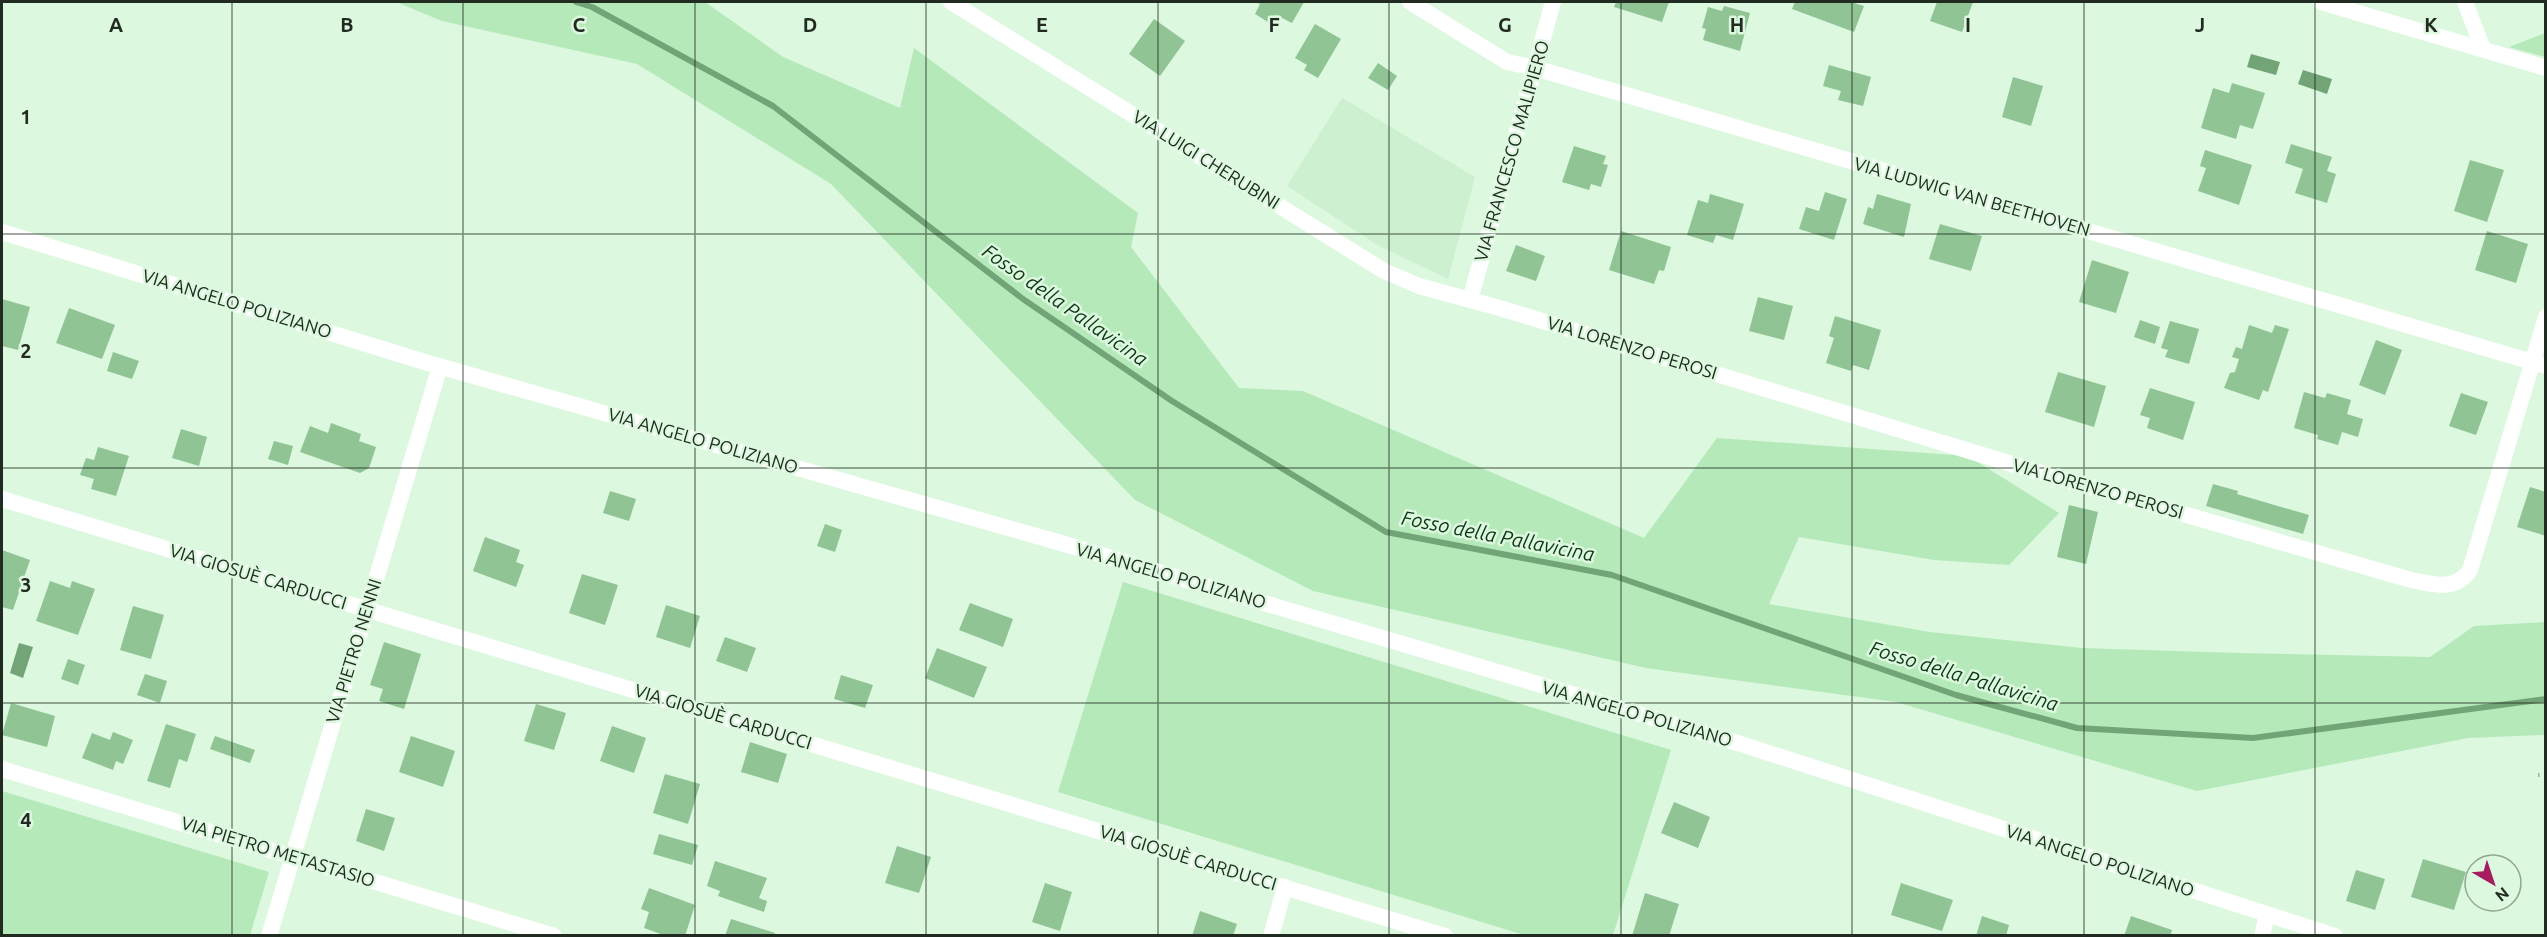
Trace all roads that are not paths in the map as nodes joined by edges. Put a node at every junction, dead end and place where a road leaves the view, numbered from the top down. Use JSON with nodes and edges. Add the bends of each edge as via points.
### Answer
{"nodes":[{"id":1,"x":951,"y":2,"type":"edge"},
{"id":2,"x":1410,"y":2,"type":"edge"},
{"id":3,"x":1553,"y":2,"type":"edge"},
{"id":4,"x":2321,"y":2,"type":"edge"},
{"id":5,"x":2465,"y":2,"type":"edge"},
{"id":6,"x":2483,"y":49,"type":"junction"},
{"id":7,"x":1535,"y":68,"type":"junction"},
{"id":8,"x":2546,"y":68,"type":"edge"},
{"id":9,"x":2,"y":232,"type":"edge"},
{"id":10,"x":1470,"y":300,"type":"junction"},
{"id":11,"x":2546,"y":317,"type":"edge"},
{"id":12,"x":2539,"y":364,"type":"edge"},
{"id":13,"x":440,"y":366,"type":"junction"},
{"id":14,"x":2,"y":499,"type":"edge"},
{"id":15,"x":367,"y":609,"type":"junction"},
{"id":16,"x":2,"y":769,"type":"edge"},
{"id":17,"x":292,"y":857,"type":"junction"},
{"id":18,"x":1285,"y":887,"type":"junction"},
{"id":19,"x":2267,"y":915,"type":"junction"},
{"id":20,"x":269,"y":936,"type":"edge"},
{"id":21,"x":554,"y":936,"type":"edge"},
{"id":22,"x":1270,"y":936,"type":"edge"},
{"id":23,"x":1445,"y":936,"type":"edge"},
{"id":24,"x":2262,"y":936,"type":"edge"},
{"id":25,"x":2335,"y":936,"type":"edge"}],
"edges":[{"from":1,"to":10,"type":"street","name":"VIA LUIGI CHERUBINI","via":[[1384,271],[1419,286]]},
{"from":2,"to":7,"type":"street","name":"VIA LUDWIG VAN BEETHOVEN","via":[[1507,62]]},
{"from":3,"to":7,"type":"street","name":"VIA FRANCESCO MALIPIERO"},
{"from":4,"to":6,"type":"street"},
{"from":5,"to":6,"type":"street"},
{"from":6,"to":8,"type":"street"},
{"from":7,"to":10,"type":"street","name":"VIA FRANCESCO MALIPIERO"},
{"from":7,"to":12,"type":"street","name":"VIA LUDWIG VAN BEETHOVEN"},
{"from":9,"to":13,"type":"street","name":"VIA ANGELO POLIZIANO"},
{"from":10,"to":12,"type":"street","name":"VIA LORENZO PEROSI","via":[[2036,471],[2411,580],[2441,585],[2457,582],[2470,570]]},
{"from":11,"to":12,"type":"street","name":"VIA LORENZO PEROSI"},
{"from":13,"to":15,"type":"street","name":"VIA PIETRO NENNI"},
{"from":13,"to":19,"type":"street","name":"VIA ANGELO POLIZIANO","via":[[1061,543],[1742,744]]},
{"from":14,"to":15,"type":"street","name":"VIA GIOSUÈ CARDUCCI"},
{"from":15,"to":17,"type":"street","name":"VIA PIETRO NENNI"},
{"from":15,"to":18,"type":"street","name":"VIA GIOSUÈ CARDUCCI"},
{"from":16,"to":17,"type":"street","name":"VIA PIETRO METASTASIO"},
{"from":17,"to":20,"type":"street","name":"VIA PIETRO NENNI"},
{"from":17,"to":21,"type":"street","name":"VIA PIETRO METASTASIO"},
{"from":18,"to":22,"type":"street"},
{"from":18,"to":23,"type":"street","name":"VIA GIOSUÈ CARDUCCI"},
{"from":19,"to":24,"type":"street"},
{"from":19,"to":25,"type":"street","name":"VIA ANGELO POLIZIANO"}]}
